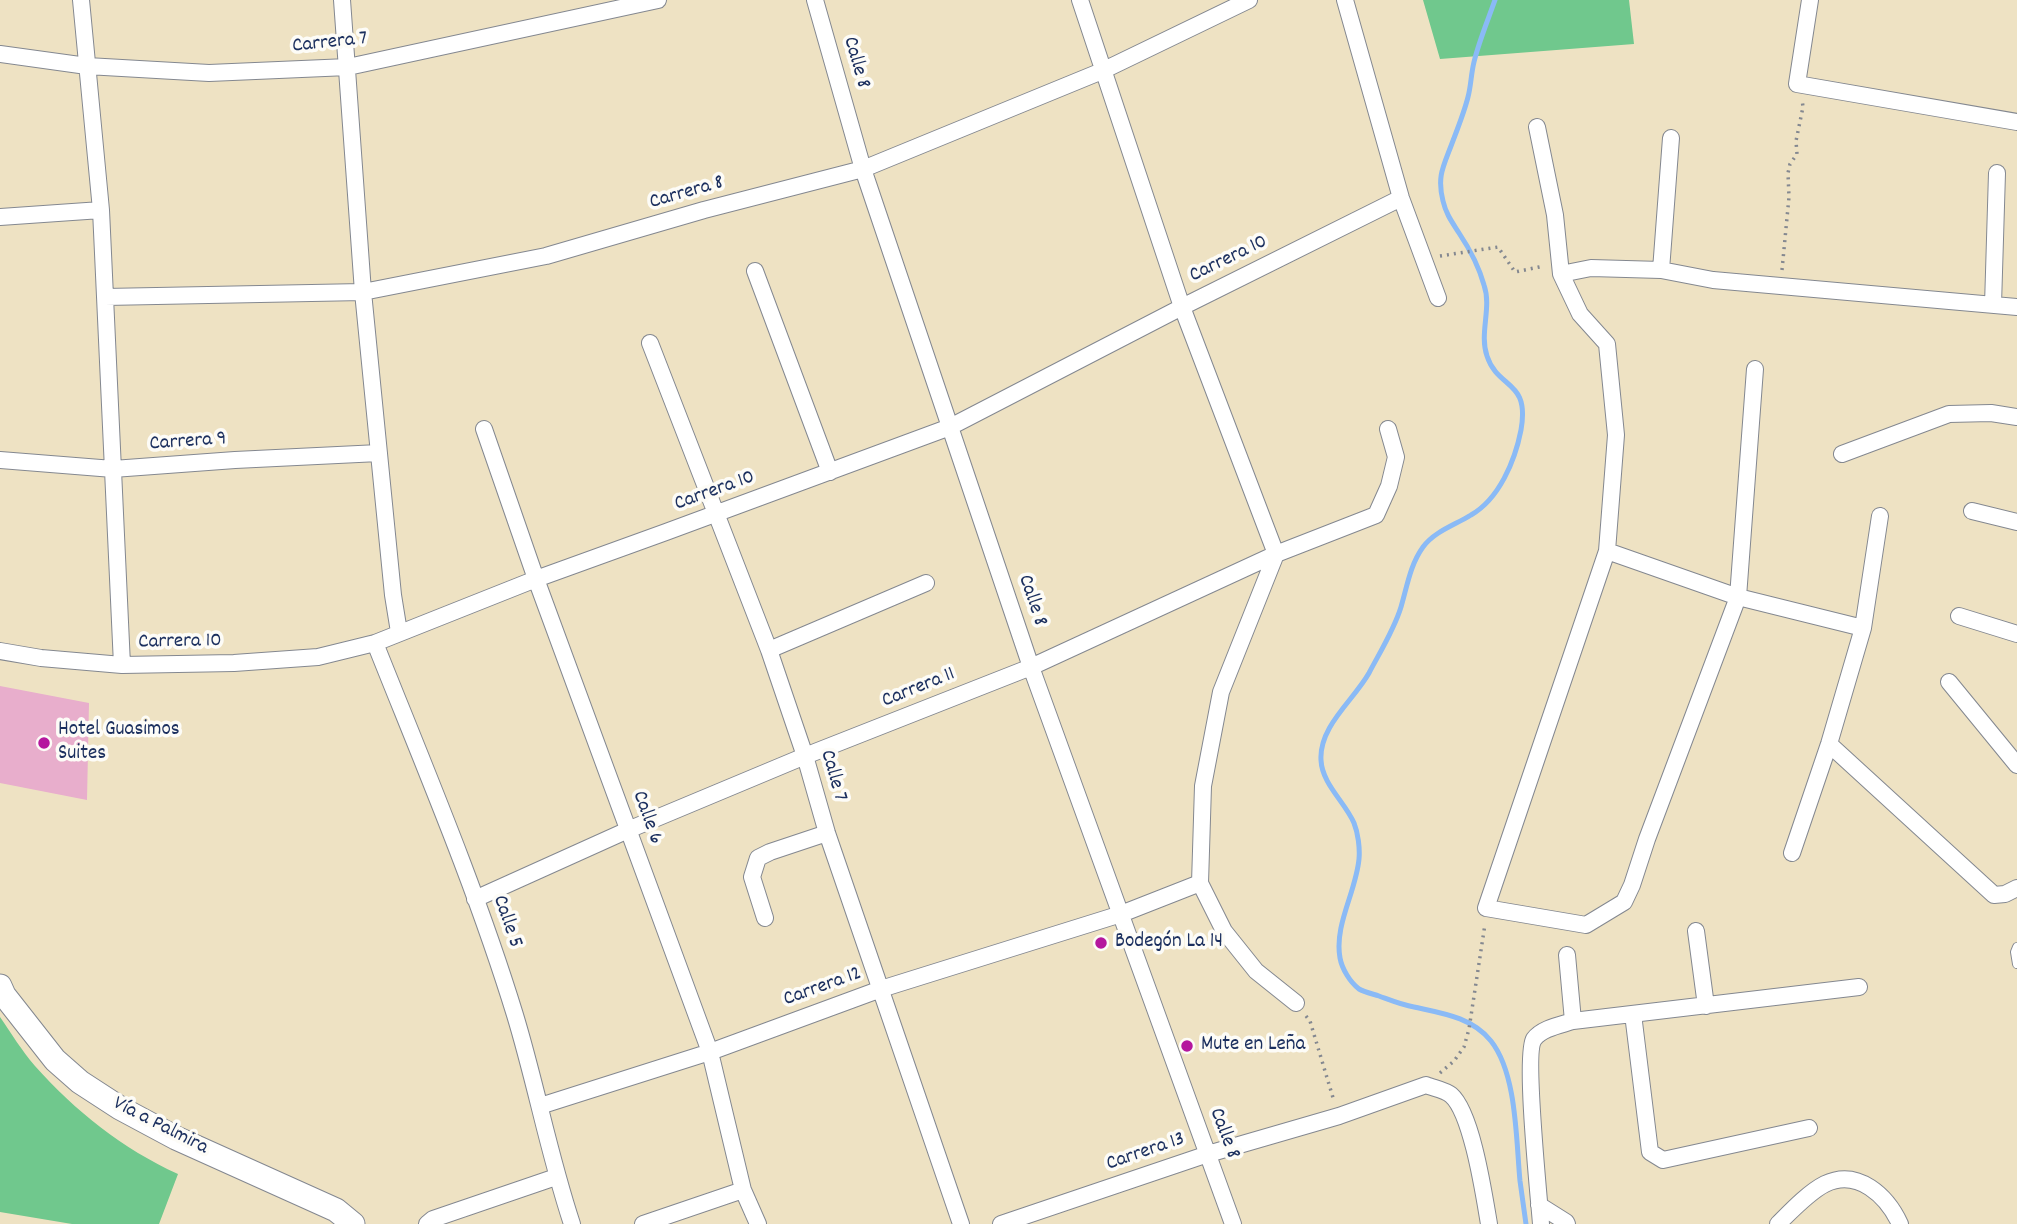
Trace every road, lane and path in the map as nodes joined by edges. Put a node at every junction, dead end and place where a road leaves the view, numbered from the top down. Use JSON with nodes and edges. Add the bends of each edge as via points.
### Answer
{"nodes":[{"id":1,"x":81,"y":0,"type":"edge"},
{"id":2,"x":342,"y":0,"type":"edge"},
{"id":3,"x":658,"y":0,"type":"edge"},
{"id":4,"x":815,"y":0,"type":"edge"},
{"id":5,"x":1080,"y":0,"type":"edge"},
{"id":6,"x":1248,"y":0,"type":"edge"},
{"id":7,"x":1345,"y":0,"type":"edge"},
{"id":8,"x":1810,"y":0,"type":"edge"},
{"id":9,"x":0,"y":54,"type":"edge"},
{"id":10,"x":87,"y":66,"type":"junction"},
{"id":11,"x":348,"y":67,"type":"junction"},
{"id":12,"x":1102,"y":71,"type":"junction"},
{"id":13,"x":1797,"y":84,"type":"junction"},
{"id":14,"x":2017,"y":122,"type":"edge"},
{"id":15,"x":1537,"y":127,"type":"dead end"},
{"id":16,"x":1671,"y":138,"type":"dead end"},
{"id":17,"x":863,"y":169,"type":"junction"},
{"id":18,"x":1997,"y":173,"type":"dead end"},
{"id":19,"x":1401,"y":198,"type":"junction"},
{"id":20,"x":101,"y":210,"type":"junction"},
{"id":21,"x":0,"y":217,"type":"edge"},
{"id":22,"x":1454,"y":254,"type":"dead end"},
{"id":23,"x":1561,"y":268,"type":"junction"},
{"id":24,"x":1661,"y":270,"type":"junction"},
{"id":25,"x":755,"y":271,"type":"dead end"},
{"id":26,"x":1781,"y":286,"type":"junction"},
{"id":27,"x":363,"y":292,"type":"junction"},
{"id":28,"x":105,"y":297,"type":"junction"},
{"id":29,"x":1438,"y":298,"type":"dead end"},
{"id":30,"x":1993,"y":305,"type":"junction"},
{"id":31,"x":1182,"y":307,"type":"junction"},
{"id":32,"x":2017,"y":307,"type":"edge"},
{"id":33,"x":650,"y":343,"type":"dead end"},
{"id":34,"x":1755,"y":369,"type":"dead end"},
{"id":35,"x":2017,"y":417,"type":"edge"},
{"id":36,"x":950,"y":427,"type":"junction"},
{"id":37,"x":484,"y":429,"type":"dead end"},
{"id":38,"x":1388,"y":429,"type":"dead end"},
{"id":39,"x":379,"y":453,"type":"junction"},
{"id":40,"x":1842,"y":454,"type":"dead end"},
{"id":41,"x":0,"y":460,"type":"edge"},
{"id":42,"x":113,"y":470,"type":"junction"},
{"id":43,"x":830,"y":472,"type":"junction"},
{"id":44,"x":1972,"y":511,"type":"dead end"},
{"id":45,"x":715,"y":513,"type":"junction"},
{"id":46,"x":1880,"y":516,"type":"dead end"},
{"id":47,"x":2017,"y":522,"type":"edge"},
{"id":48,"x":1607,"y":551,"type":"junction"},
{"id":49,"x":1276,"y":554,"type":"junction"},
{"id":50,"x":536,"y":579,"type":"junction"},
{"id":51,"x":926,"y":583,"type":"dead end"},
{"id":52,"x":1738,"y":597,"type":"junction"},
{"id":53,"x":1959,"y":616,"type":"dead end"},
{"id":54,"x":1863,"y":628,"type":"junction"},
{"id":55,"x":399,"y":632,"type":"junction"},
{"id":56,"x":2017,"y":634,"type":"edge"},
{"id":57,"x":374,"y":643,"type":"junction"},
{"id":58,"x":0,"y":650,"type":"edge"},
{"id":59,"x":769,"y":650,"type":"junction"},
{"id":60,"x":122,"y":665,"type":"junction"},
{"id":61,"x":1031,"y":667,"type":"junction"},
{"id":62,"x":1949,"y":682,"type":"dead end"},
{"id":63,"x":1829,"y":744,"type":"junction"},
{"id":64,"x":805,"y":756,"type":"junction"},
{"id":65,"x":2017,"y":765,"type":"edge"},
{"id":66,"x":628,"y":830,"type":"junction"},
{"id":67,"x":827,"y":833,"type":"junction"},
{"id":68,"x":1792,"y":853,"type":"dead end"},
{"id":69,"x":1200,"y":883,"type":"junction"},
{"id":70,"x":2017,"y":888,"type":"edge"},
{"id":71,"x":475,"y":899,"type":"junction"},
{"id":72,"x":1486,"y":908,"type":"junction"},
{"id":73,"x":1121,"y":914,"type":"junction"},
{"id":74,"x":765,"y":918,"type":"dead end"},
{"id":75,"x":1696,"y":931,"type":"dead end"},
{"id":76,"x":2017,"y":947,"type":"edge"},
{"id":77,"x":1567,"y":955,"type":"dead end"},
{"id":78,"x":2017,"y":964,"type":"edge"},
{"id":79,"x":0,"y":986,"type":"edge"},
{"id":80,"x":1859,"y":987,"type":"dead end"},
{"id":81,"x":881,"y":989,"type":"junction"},
{"id":82,"x":1296,"y":1003,"type":"joint"},
{"id":83,"x":1706,"y":1006,"type":"junction"},
{"id":84,"x":1633,"y":1014,"type":"junction"},
{"id":85,"x":1573,"y":1021,"type":"junction"},
{"id":86,"x":710,"y":1052,"type":"junction"},
{"id":87,"x":1426,"y":1085,"type":"junction"},
{"id":88,"x":540,"y":1105,"type":"junction"},
{"id":89,"x":1339,"y":1116,"type":"junction"},
{"id":90,"x":1809,"y":1128,"type":"dead end"},
{"id":91,"x":1208,"y":1154,"type":"junction"},
{"id":92,"x":556,"y":1177,"type":"junction"},
{"id":93,"x":743,"y":1190,"type":"junction"},
{"id":94,"x":1539,"y":1205,"type":"junction"},
{"id":95,"x":353,"y":1224,"type":"edge"},
{"id":96,"x":427,"y":1224,"type":"edge"},
{"id":97,"x":572,"y":1224,"type":"edge"},
{"id":98,"x":643,"y":1224,"type":"edge"},
{"id":99,"x":758,"y":1224,"type":"edge"},
{"id":100,"x":961,"y":1224,"type":"edge"},
{"id":101,"x":1001,"y":1224,"type":"edge"},
{"id":102,"x":1233,"y":1224,"type":"edge"},
{"id":103,"x":1489,"y":1224,"type":"edge"},
{"id":104,"x":1541,"y":1224,"type":"edge"},
{"id":105,"x":1567,"y":1224,"type":"edge"},
{"id":106,"x":1778,"y":1224,"type":"edge"},
{"id":107,"x":1900,"y":1224,"type":"edge"}],
"edges":[{"from":1,"to":10,"type":"street"},
{"from":2,"to":11,"type":"street"},
{"from":3,"to":11,"type":"street","name":"Carrera 7"},
{"from":4,"to":17,"type":"street","name":"Calle 8"},
{"from":5,"to":12,"type":"street"},
{"from":6,"to":12,"type":"street","name":"Carrera 8"},
{"from":7,"to":19,"type":"street"},
{"from":8,"to":13,"type":"street"},
{"from":9,"to":10,"type":"street","name":"Carrera 7"},
{"from":10,"to":11,"type":"street","name":"Carrera 7","via":[[209,73]]},
{"from":10,"to":20,"type":"street"},
{"from":11,"to":27,"type":"street"},
{"from":12,"to":17,"type":"street","name":"Carrera 8"},
{"from":12,"to":31,"type":"street"},
{"from":13,"to":14,"type":"street"},
{"from":13,"to":26,"type":"path","via":[[1803,107],[1797,154],[1788,173]]},
{"from":15,"to":23,"type":"street"},
{"from":16,"to":24,"type":"street"},
{"from":17,"to":27,"type":"street","name":"Carrera 8","via":[[546,256]]},
{"from":17,"to":36,"type":"street","name":"Calle 8"},
{"from":18,"to":30,"type":"street"},
{"from":19,"to":29,"type":"street"},
{"from":19,"to":31,"type":"street","name":"Carrera 10"},
{"from":20,"to":21,"type":"street"},
{"from":20,"to":28,"type":"street"},
{"from":22,"to":23,"type":"path","via":[[1498,247],[1515,272]]},
{"from":23,"to":24,"type":"street"},
{"from":23,"to":48,"type":"street","via":[[1580,314],[1607,344],[1616,435]]},
{"from":24,"to":26,"type":"street"},
{"from":25,"to":43,"type":"street"},
{"from":26,"to":30,"type":"street"},
{"from":27,"to":28,"type":"street","name":"Carrera 8"},
{"from":27,"to":39,"type":"street"},
{"from":28,"to":42,"type":"street"},
{"from":30,"to":32,"type":"street"},
{"from":31,"to":36,"type":"street","name":"Carrera 10"},
{"from":31,"to":49,"type":"street"},
{"from":33,"to":45,"type":"street","name":"Calle 7"},
{"from":34,"to":52,"type":"street"},
{"from":35,"to":40,"type":"street","via":[[1949,414]]},
{"from":36,"to":43,"type":"street","name":"Carrera 10"},
{"from":36,"to":61,"type":"street","name":"Calle 8"},
{"from":37,"to":50,"type":"street","name":"Calle 6"},
{"from":38,"to":49,"type":"street","name":"Carrera 11","via":[[1396,457],[1376,515]]},
{"from":39,"to":42,"type":"street","name":"Carrera 9"},
{"from":39,"to":55,"type":"street"},
{"from":41,"to":42,"type":"street","name":"Carrera 9"},
{"from":42,"to":60,"type":"street"},
{"from":43,"to":45,"type":"street","name":"Carrera 10"},
{"from":44,"to":47,"type":"street"},
{"from":45,"to":50,"type":"street","name":"Carrera 10"},
{"from":45,"to":59,"type":"street","name":"Calle 7"},
{"from":46,"to":54,"type":"street"},
{"from":48,"to":52,"type":"street"},
{"from":48,"to":72,"type":"street"},
{"from":49,"to":61,"type":"street","name":"Carrera 11"},
{"from":49,"to":69,"type":"street","via":[[1221,692],[1203,786]]},
{"from":50,"to":55,"type":"street","name":"Carrera 10"},
{"from":50,"to":66,"type":"street","name":"Calle 6"},
{"from":51,"to":59,"type":"street"},
{"from":52,"to":54,"type":"street"},
{"from":52,"to":72,"type":"street","via":[[1624,902],[1586,925]]},
{"from":53,"to":56,"type":"street"},
{"from":54,"to":63,"type":"street"},
{"from":55,"to":57,"type":"street","name":"Carrera 10"},
{"from":57,"to":60,"type":"street","name":"Carrera 10","via":[[318,657]]},
{"from":57,"to":71,"type":"street","name":"Calle 5"},
{"from":58,"to":60,"type":"street","name":"Carrera 10"},
{"from":59,"to":64,"type":"street","name":"Calle 7"},
{"from":61,"to":64,"type":"street","name":"Carrera 11"},
{"from":61,"to":73,"type":"street","name":"Calle 8"},
{"from":62,"to":65,"type":"street"},
{"from":63,"to":68,"type":"street"},
{"from":63,"to":70,"type":"street","via":[[1994,895]]},
{"from":64,"to":66,"type":"street","name":"Carrera 11"},
{"from":64,"to":67,"type":"street","name":"Calle 7"},
{"from":66,"to":71,"type":"street","name":"Carrera 11"},
{"from":66,"to":86,"type":"street","name":"Calle 6"},
{"from":67,"to":74,"type":"street","via":[[758,858],[752,877]]},
{"from":67,"to":81,"type":"street","name":"Calle 7"},
{"from":69,"to":73,"type":"street","name":"Carrera 12"},
{"from":69,"to":82,"type":"street","via":[[1224,931],[1256,971]]},
{"from":71,"to":88,"type":"street","name":"Calle 5","via":[[515,1014]]},
{"from":72,"to":87,"type":"path","via":[[1464,1047]]},
{"from":73,"to":81,"type":"street","name":"Carrera 12"},
{"from":73,"to":91,"type":"street","name":"Calle 8"},
{"from":75,"to":83,"type":"street"},
{"from":76,"to":78,"type":"lane"},
{"from":77,"to":85,"type":"street"},
{"from":79,"to":95,"type":"street","name":"Vía a Palmira","via":[[47,1051],[80,1082],[176,1138],[336,1210]]},
{"from":80,"to":83,"type":"street"},
{"from":81,"to":86,"type":"street","name":"Carrera 12"},
{"from":81,"to":100,"type":"street","name":"Calle 7"},
{"from":82,"to":89,"type":"path","via":[[1310,1021]]},
{"from":83,"to":84,"type":"street"},
{"from":84,"to":85,"type":"street"},
{"from":84,"to":90,"type":"street","via":[[1650,1152],[1663,1160]]},
{"from":85,"to":94,"type":"street","via":[[1542,1032],[1530,1050]]},
{"from":86,"to":88,"type":"street","name":"Carrera 12"},
{"from":86,"to":93,"type":"street","name":"Calle 6"},
{"from":87,"to":89,"type":"street","name":"Carrera 13"},
{"from":87,"to":103,"type":"street","via":[[1450,1094],[1462,1109]]},
{"from":88,"to":92,"type":"street","name":"Calle 5"},
{"from":89,"to":91,"type":"street","name":"Carrera 13"},
{"from":91,"to":101,"type":"street","name":"Carrera 13"},
{"from":91,"to":102,"type":"street","name":"Calle 8"},
{"from":92,"to":96,"type":"street"},
{"from":92,"to":97,"type":"street","name":"Calle 5"},
{"from":93,"to":98,"type":"street"},
{"from":93,"to":99,"type":"street","name":"Calle 6"},
{"from":94,"to":104,"type":"street"},
{"from":94,"to":105,"type":"street"},
{"from":106,"to":107,"type":"street","via":[[1826,1183],[1850,1179],[1866,1184],[1885,1199]]}]}
